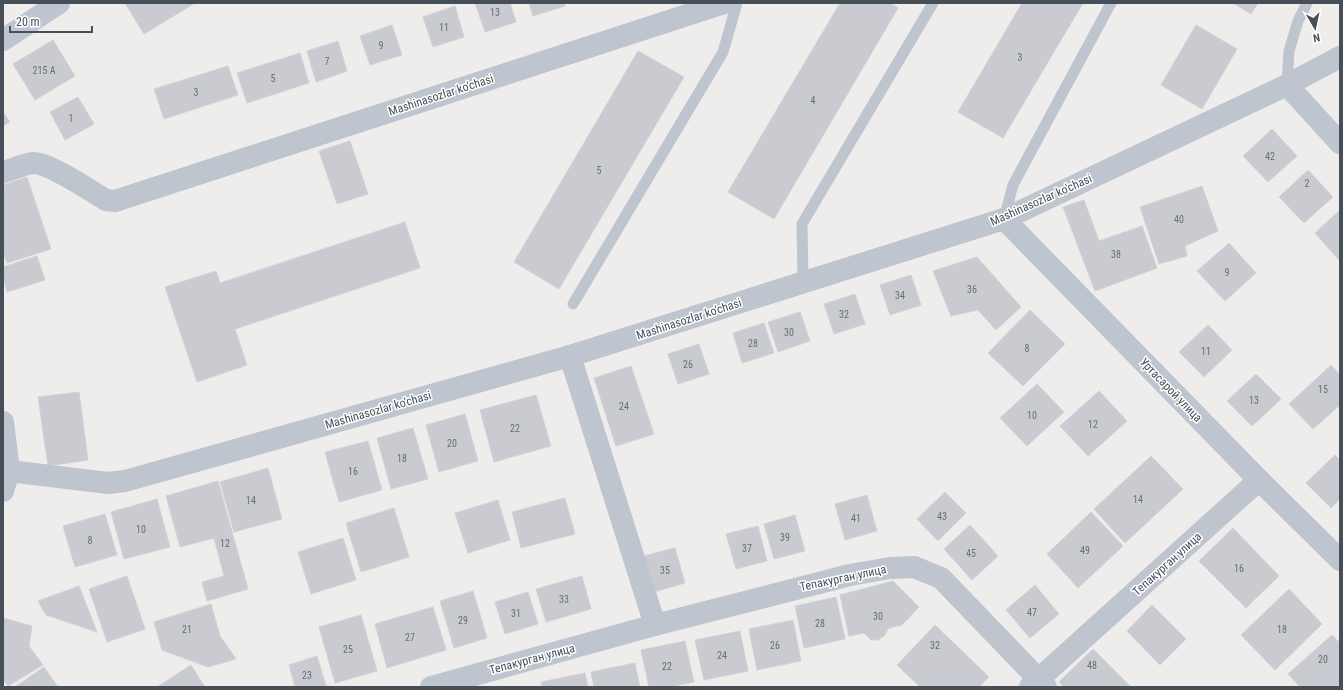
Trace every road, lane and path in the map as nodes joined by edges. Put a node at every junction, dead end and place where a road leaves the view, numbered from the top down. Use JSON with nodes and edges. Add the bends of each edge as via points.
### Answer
{"nodes":[{"id":1,"x":59,"y":3,"type":"edge"},
{"id":2,"x":724,"y":3,"type":"edge"},
{"id":3,"x":737,"y":3,"type":"edge"},
{"id":4,"x":933,"y":3,"type":"edge"},
{"id":5,"x":1111,"y":3,"type":"edge"},
{"id":6,"x":1308,"y":3,"type":"edge"},
{"id":7,"x":3,"y":40,"type":"edge"},
{"id":8,"x":1340,"y":57,"type":"edge"},
{"id":9,"x":1287,"y":85,"type":"junction"},
{"id":10,"x":1340,"y":143,"type":"edge"},
{"id":11,"x":3,"y":172,"type":"edge"},
{"id":12,"x":1004,"y":219,"type":"junction"},
{"id":13,"x":803,"y":283,"type":"junction"},
{"id":14,"x":573,"y":304,"type":"dead end"},
{"id":15,"x":570,"y":356,"type":"junction"},
{"id":16,"x":3,"y":422,"type":"edge"},
{"id":17,"x":1259,"y":480,"type":"junction"},
{"id":18,"x":6,"y":481,"type":"edge"},
{"id":19,"x":1340,"y":560,"type":"edge"},
{"id":20,"x":655,"y":625,"type":"junction"},
{"id":21,"x":1038,"y":684,"type":"edge"},
{"id":22,"x":432,"y":687,"type":"edge"}],
"edges":[{"from":1,"to":7,"type":"main road"},
{"from":2,"to":11,"type":"street","name":"Mashinasozlar ko'chasi","via":[[115,201],[106,200],[41,164],[31,163]]},
{"from":3,"to":14,"type":"lane","via":[[723,52]]},
{"from":4,"to":13,"type":"lane","via":[[802,224]]},
{"from":5,"to":12,"type":"lane","via":[[1013,185]]},
{"from":6,"to":9,"type":"lane","via":[[1298,21],[1289,51]]},
{"from":8,"to":9,"type":"street","name":"Mashinasozlar ko'chasi"},
{"from":9,"to":10,"type":"street"},
{"from":9,"to":12,"type":"street","name":"Mashinasozlar ko'chasi"},
{"from":12,"to":13,"type":"street","name":"Mashinasozlar ko'chasi"},
{"from":12,"to":17,"type":"street","name":"Уртасарой улица"},
{"from":13,"to":15,"type":"street","name":"Mashinasozlar ko'chasi"},
{"from":15,"to":18,"type":"street","name":"Mashinasozlar ko'chasi","via":[[125,480],[108,483]]},
{"from":15,"to":20,"type":"street"},
{"from":16,"to":18,"type":"street"},
{"from":17,"to":19,"type":"street","name":"Уртасарой улица"},
{"from":17,"to":21,"type":"street","name":"Тепакурган улица"},
{"from":20,"to":21,"type":"street","name":"Тепакурган улица","via":[[850,575],[914,567],[941,578]]},
{"from":20,"to":22,"type":"street","name":"Тепакурган улица"}]}
